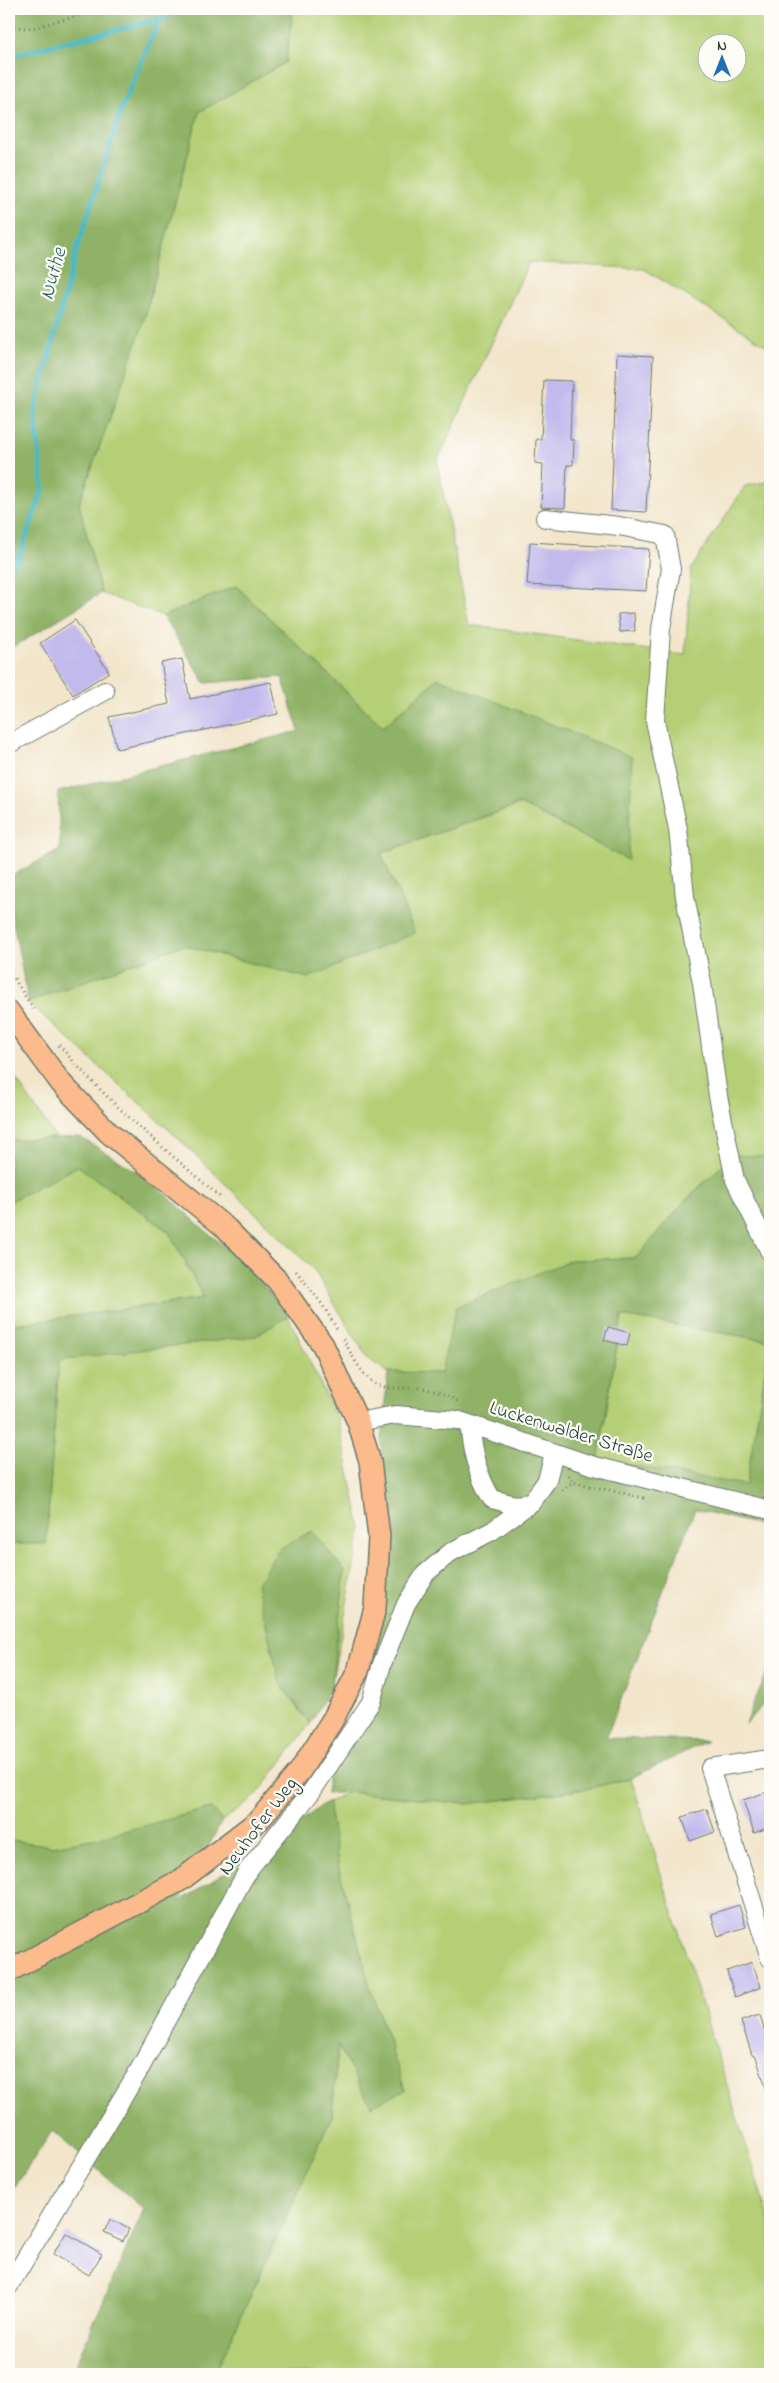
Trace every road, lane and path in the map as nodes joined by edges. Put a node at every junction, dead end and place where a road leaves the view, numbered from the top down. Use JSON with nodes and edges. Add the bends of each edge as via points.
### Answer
{"nodes":[{"id":1,"x":104,"y":9,"type":"edge"},
{"id":2,"x":9,"y":27,"type":"edge"},
{"id":3,"x":546,"y":518,"type":"dead end"},
{"id":4,"x":105,"y":691,"type":"dead end"},
{"id":5,"x":9,"y":744,"type":"edge"},
{"id":6,"x":10,"y":1015,"type":"edge"},
{"id":7,"x":770,"y":1252,"type":"edge"},
{"id":8,"x":358,"y":1422,"type":"junction"},
{"id":9,"x":469,"y":1424,"type":"junction"},
{"id":10,"x":554,"y":1454,"type":"junction"},
{"id":11,"x":573,"y":1482,"type":"dead end"},
{"id":12,"x":558,"y":1494,"type":"dead end"},
{"id":13,"x":532,"y":1502,"type":"junction"},
{"id":14,"x":770,"y":1510,"type":"edge"},
{"id":15,"x":770,"y":1759,"type":"edge"},
{"id":16,"x":770,"y":1958,"type":"edge"},
{"id":17,"x":9,"y":1971,"type":"edge"},
{"id":18,"x":9,"y":2286,"type":"edge"}],
"edges":[{"from":1,"to":2,"type":"path","via":[[32,28]]},
{"from":3,"to":7,"type":"street","via":[[665,535],[671,569],[661,629],[655,721],[678,829],[718,1096],[735,1180]]},
{"from":4,"to":5,"type":"street"},
{"from":6,"to":8,"type":"main road","via":[[61,1083],[109,1133],[227,1229],[277,1280],[323,1345]]},
{"from":8,"to":9,"type":"street","name":"Luckenwalder Straße","via":[[396,1415]]},
{"from":8,"to":17,"type":"main road","via":[[370,1461],[379,1537],[375,1608],[358,1671],[300,1771],[259,1820],[181,1880]]},
{"from":9,"to":10,"type":"street","name":"Luckenwalder Straße"},
{"from":9,"to":13,"type":"street","via":[[472,1451],[482,1482],[492,1499],[515,1505]]},
{"from":10,"to":13,"type":"street","name":"Neuhofer Weg","via":[[547,1480]]},
{"from":10,"to":14,"type":"street","name":"Luckenwalder Straße"},
{"from":11,"to":12,"type":"path"},
{"from":13,"to":18,"type":"street","name":"Neuhofer Weg","via":[[492,1531],[451,1552],[425,1574],[406,1604],[370,1702],[312,1791],[248,1870],[138,2072]]},
{"from":15,"to":16,"type":"street","via":[[710,1768]]}]}
